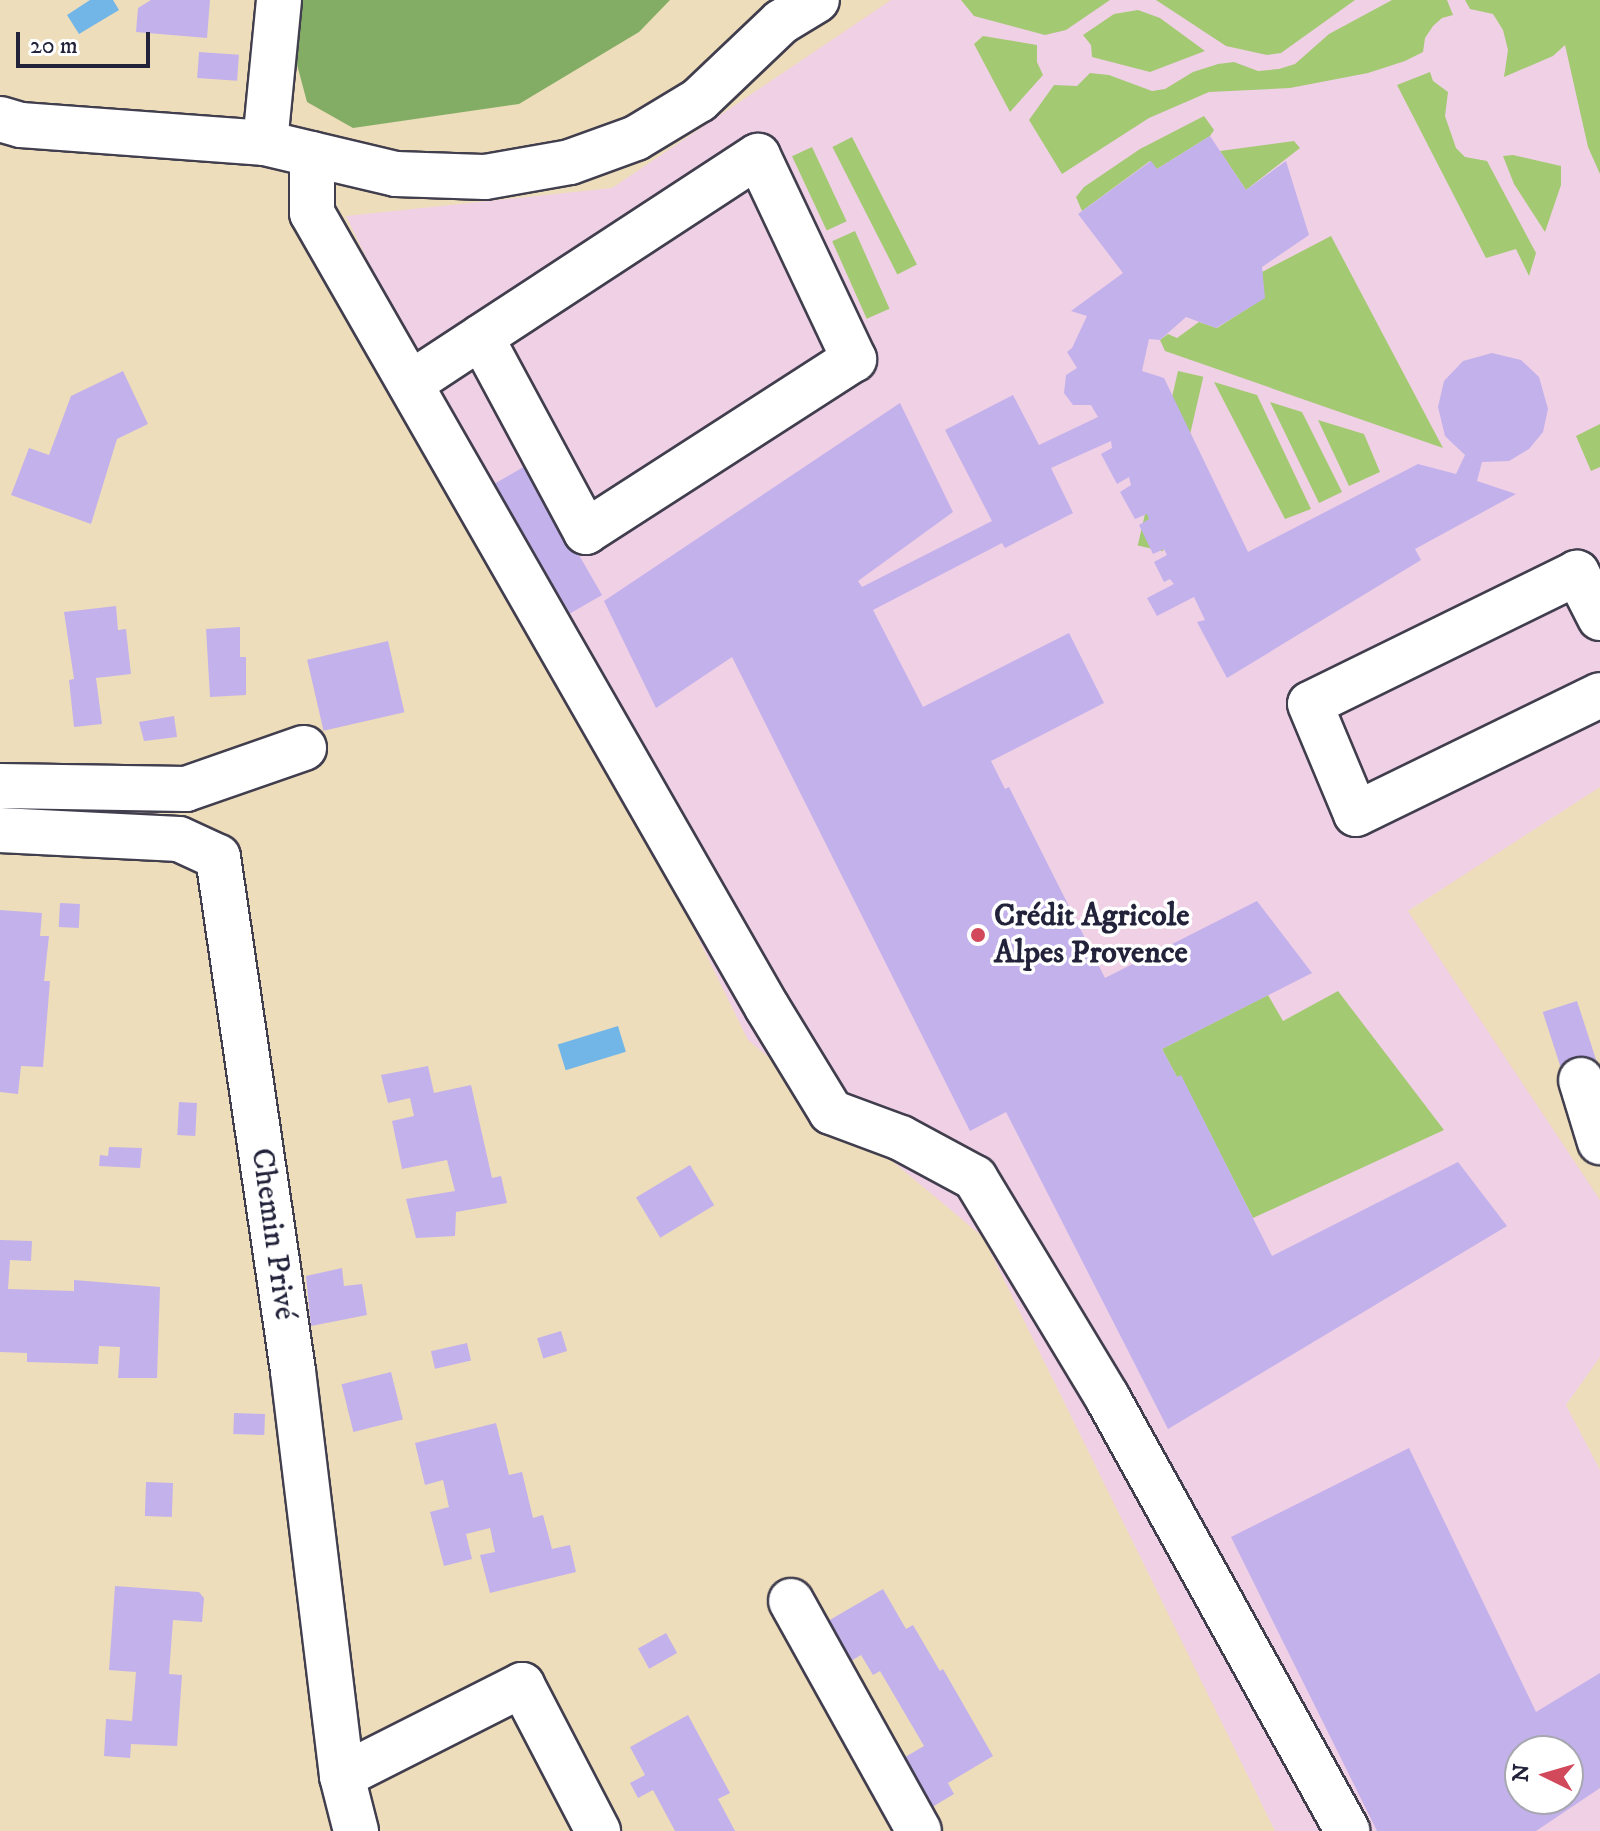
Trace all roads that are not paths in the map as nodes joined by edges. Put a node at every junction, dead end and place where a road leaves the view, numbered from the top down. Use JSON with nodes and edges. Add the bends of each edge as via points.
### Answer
{"nodes":[{"id":1,"x":279,"y":0,"type":"edge"},
{"id":2,"x":817,"y":0,"type":"edge"},
{"id":3,"x":0,"y":119,"type":"edge"},
{"id":4,"x":265,"y":143,"type":"junction"},
{"id":5,"x":312,"y":154,"type":"junction"},
{"id":6,"x":481,"y":337,"type":"junction"},
{"id":7,"x":411,"y":383,"type":"junction"},
{"id":8,"x":1600,"y":618,"type":"edge"},
{"id":9,"x":1600,"y":695,"type":"edge"},
{"id":10,"x":304,"y":748,"type":"dead end"},
{"id":11,"x":0,"y":786,"type":"edge"},
{"id":12,"x":0,"y":830,"type":"edge"},
{"id":13,"x":1581,"y":1080,"type":"dead end"},
{"id":14,"x":1600,"y":1142,"type":"edge"},
{"id":15,"x":791,"y":1601,"type":"dead end"},
{"id":16,"x":342,"y":1776,"type":"junction"},
{"id":17,"x":356,"y":1831,"type":"edge"},
{"id":18,"x":598,"y":1831,"type":"edge"},
{"id":19,"x":919,"y":1831,"type":"edge"},
{"id":20,"x":1348,"y":1831,"type":"edge"}],
"edges":[{"from":1,"to":4,"type":"street"},
{"from":2,"to":5,"type":"street","via":[[781,22],[699,100],[636,138],[570,162],[485,177],[396,174]]},
{"from":3,"to":4,"type":"street","via":[[21,125]]},
{"from":4,"to":5,"type":"street"},
{"from":5,"to":7,"type":"street","via":[[312,213]]},
{"from":6,"to":6,"type":"street","via":[[758,156],[854,359],[586,532]]},
{"from":6,"to":7,"type":"street"},
{"from":7,"to":20,"type":"street","via":[[831,1112],[901,1138],[975,1178],[1107,1397]]},
{"from":8,"to":9,"type":"street","via":[[1577,573],[1310,704],[1356,814]]},
{"from":10,"to":11,"type":"street","via":[[186,789]]},
{"from":12,"to":16,"type":"street","name":"Chemin Privé","via":[[179,839],[218,857],[293,1371]]},
{"from":13,"to":14,"type":"street"},
{"from":15,"to":19,"type":"street"},
{"from":16,"to":17,"type":"street","name":"Chemin Privé"},
{"from":16,"to":18,"type":"street","via":[[522,1685]]}]}
